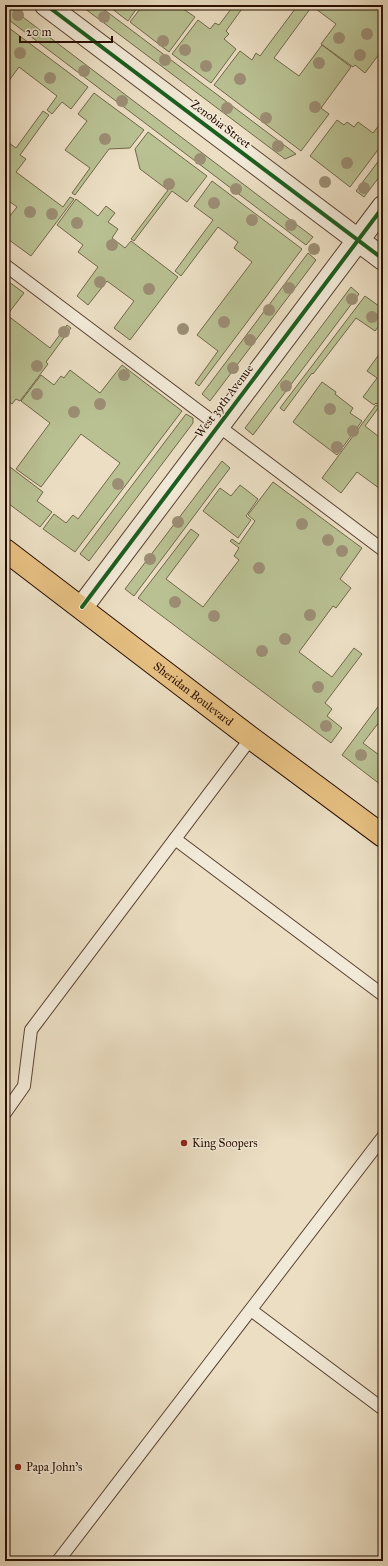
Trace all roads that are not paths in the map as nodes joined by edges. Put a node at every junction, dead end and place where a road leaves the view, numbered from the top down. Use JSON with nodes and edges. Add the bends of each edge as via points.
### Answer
{"nodes":[{"id":1,"x":46,"y":5,"type":"edge"},
{"id":2,"x":383,"y":207,"type":"edge"},
{"id":3,"x":358,"y":240,"type":"junction"},
{"id":4,"x":383,"y":259,"type":"edge"},
{"id":5,"x":5,"y":265,"type":"edge"},
{"id":6,"x":218,"y":426,"type":"junction"},
{"id":7,"x":5,"y":550,"type":"edge"},
{"id":8,"x":383,"y":550,"type":"edge"},
{"id":9,"x":82,"y":607,"type":"junction"},
{"id":10,"x":251,"y":738,"type":"junction"},
{"id":11,"x":383,"y":836,"type":"edge"},
{"id":12,"x":175,"y":839,"type":"junction"},
{"id":13,"x":383,"y":994,"type":"edge"},
{"id":14,"x":5,"y":1113,"type":"edge"},
{"id":15,"x":383,"y":1137,"type":"edge"},
{"id":16,"x":251,"y":1310,"type":"junction"},
{"id":17,"x":383,"y":1409,"type":"edge"},
{"id":18,"x":58,"y":1561,"type":"edge"}],
"edges":[{"from":1,"to":3,"type":"street","name":"Zenobia Street"},
{"from":2,"to":3,"type":"street","name":"West 39th Avenue"},
{"from":3,"to":4,"type":"street","name":"Zenobia Street"},
{"from":3,"to":6,"type":"street","name":"West 39th Avenue"},
{"from":5,"to":6,"type":"lane"},
{"from":6,"to":8,"type":"lane"},
{"from":6,"to":9,"type":"street","name":"West 39th Avenue"},
{"from":7,"to":9,"type":"main road","name":"Sheridan Boulevard"},
{"from":9,"to":10,"type":"main road","name":"Sheridan Boulevard"},
{"from":10,"to":11,"type":"main road","name":"Sheridan Boulevard"},
{"from":10,"to":12,"type":"lane"},
{"from":12,"to":13,"type":"lane"},
{"from":12,"to":14,"type":"lane","via":[[30,1030],[24,1086]]},
{"from":15,"to":16,"type":"lane"},
{"from":16,"to":17,"type":"lane"},
{"from":16,"to":18,"type":"lane"}]}
